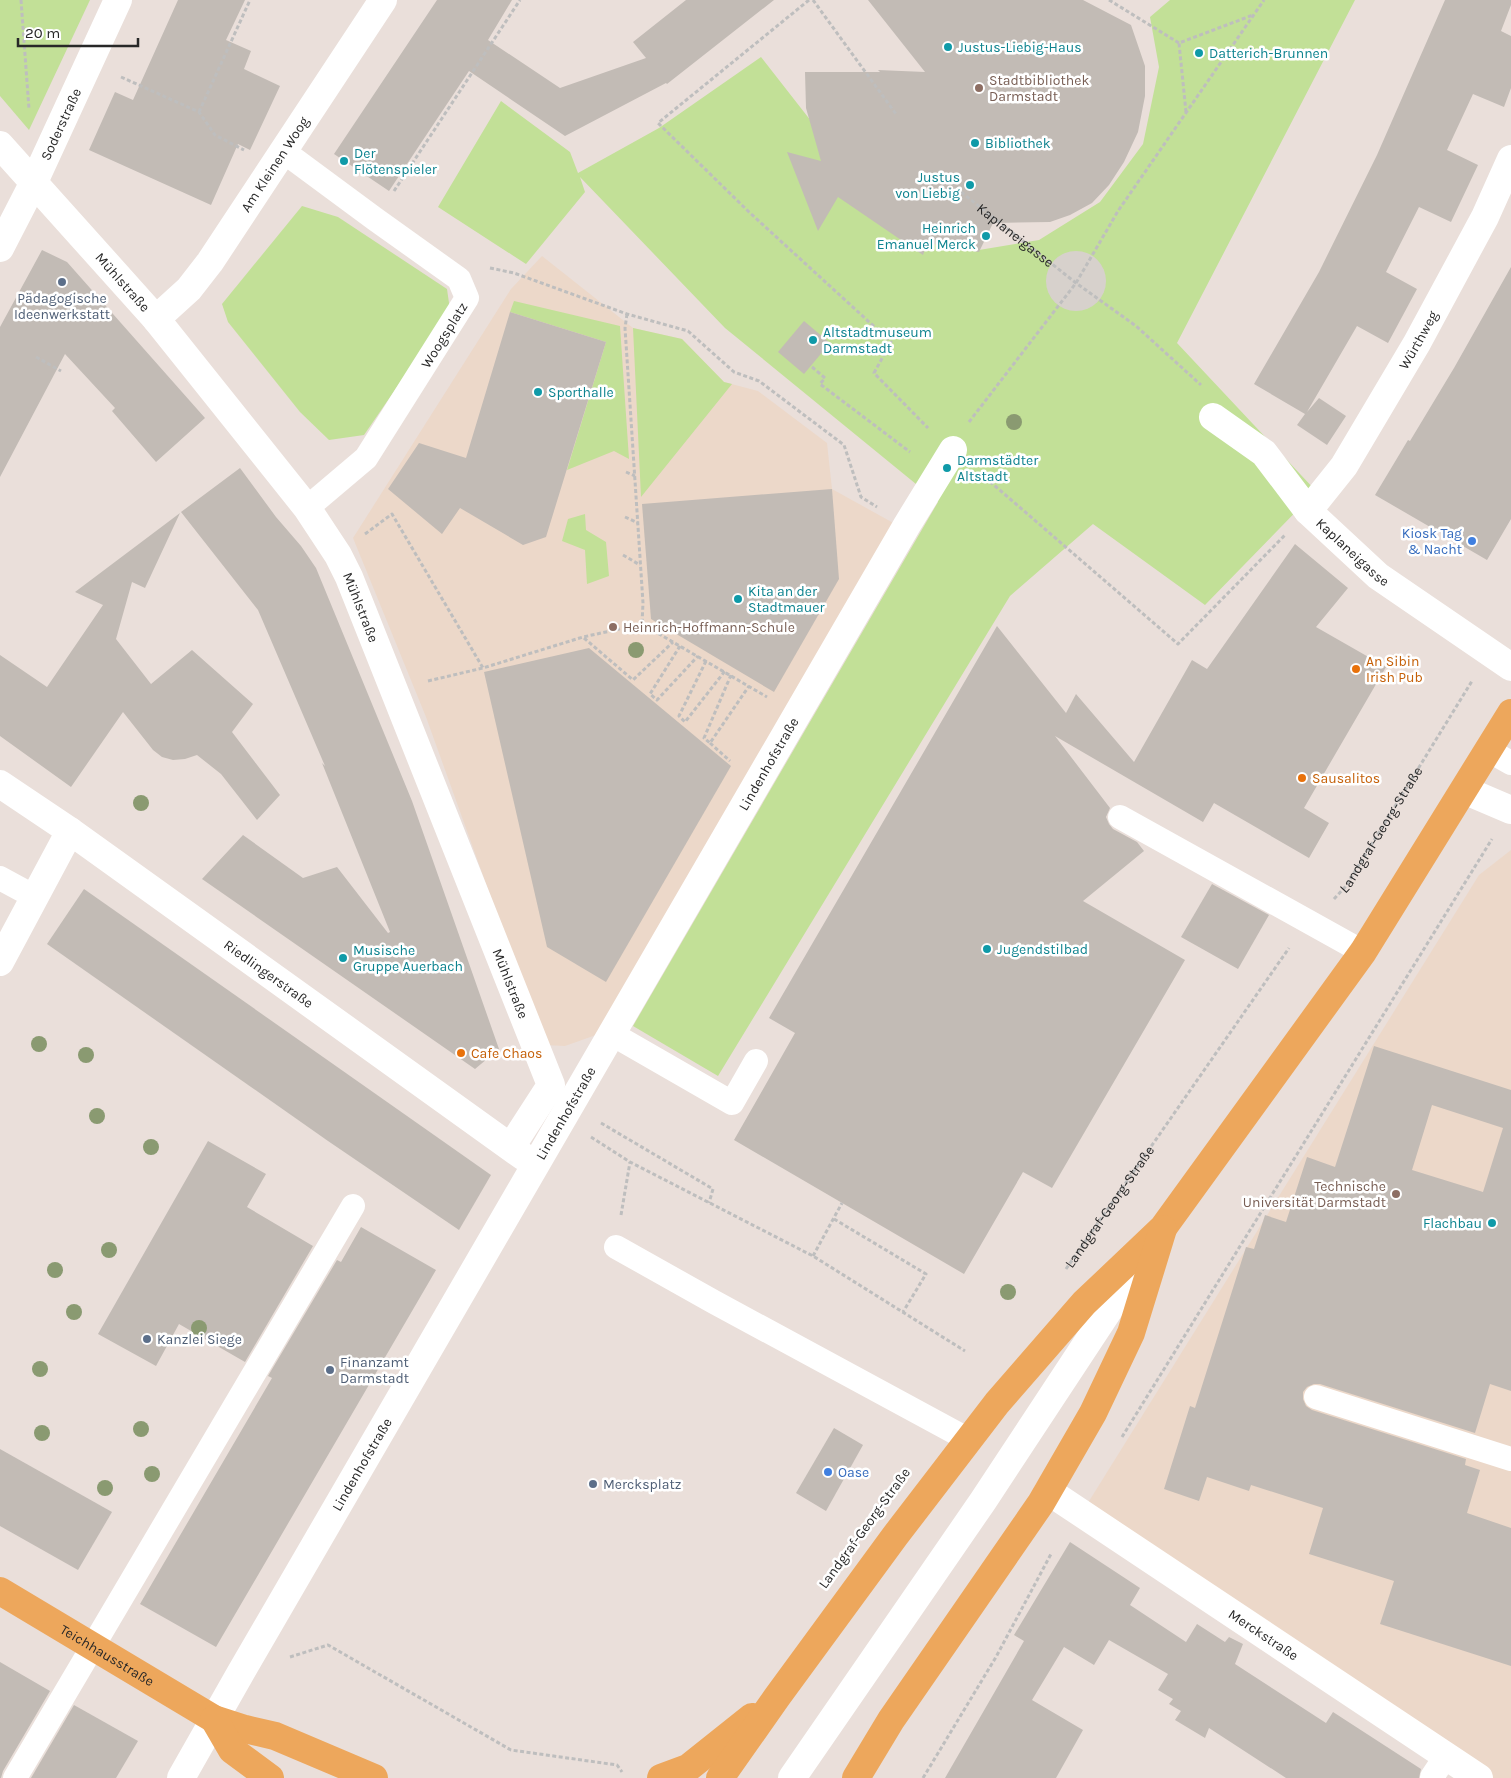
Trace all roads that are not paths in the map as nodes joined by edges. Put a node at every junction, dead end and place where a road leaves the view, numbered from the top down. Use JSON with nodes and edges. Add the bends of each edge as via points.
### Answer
{"nodes":[{"id":1,"x":118,"y":0,"type":"edge"},
{"id":2,"x":383,"y":0,"type":"edge"},
{"id":3,"x":0,"y":145,"type":"edge"},
{"id":4,"x":283,"y":151,"type":"junction"},
{"id":5,"x":1511,"y":159,"type":"edge"},
{"id":6,"x":34,"y":182,"type":"junction"},
{"id":7,"x":0,"y":248,"type":"edge"},
{"id":8,"x":156,"y":319,"type":"junction"},
{"id":9,"x":1213,"y":417,"type":"dead end"},
{"id":10,"x":943,"y":442,"type":"road end"},
{"id":11,"x":306,"y":508,"type":"junction"},
{"id":12,"x":1308,"y":511,"type":"junction"},
{"id":13,"x":1501,"y":660,"type":"edge"},
{"id":14,"x":1511,"y":713,"type":"edge"},
{"id":15,"x":1500,"y":757,"type":"edge"},
{"id":16,"x":0,"y":784,"type":"edge"},
{"id":17,"x":1464,"y":790,"type":"junction"},
{"id":18,"x":1511,"y":810,"type":"edge"},
{"id":19,"x":1120,"y":817,"type":"dead end"},
{"id":20,"x":70,"y":831,"type":"junction"},
{"id":21,"x":0,"y":878,"type":"edge"},
{"id":22,"x":35,"y":897,"type":"junction"},
{"id":23,"x":1362,"y":952,"type":"junction"},
{"id":24,"x":0,"y":962,"type":"edge"},
{"id":25,"x":612,"y":1034,"type":"junction"},
{"id":26,"x":756,"y":1061,"type":"dead end"},
{"id":27,"x":511,"y":1147,"type":"junction"},
{"id":28,"x":535,"y":1166,"type":"junction"},
{"id":29,"x":353,"y":1206,"type":"dead end"},
{"id":30,"x":1163,"y":1228,"type":"junction"},
{"id":31,"x":616,"y":1247,"type":"road end"},
{"id":32,"x":1316,"y":1396,"type":"dead end"},
{"id":33,"x":969,"y":1440,"type":"junction"},
{"id":34,"x":1511,"y":1459,"type":"edge"},
{"id":35,"x":1048,"y":1491,"type":"junction"},
{"id":36,"x":0,"y":1592,"type":"edge"},
{"id":37,"x":93,"y":1646,"type":"junction"},
{"id":38,"x":777,"y":1697,"type":"junction"},
{"id":39,"x":214,"y":1719,"type":"junction"},
{"id":40,"x":1439,"y":1766,"type":"edge"},
{"id":41,"x":15,"y":1778,"type":"edge"},
{"id":42,"x":181,"y":1778,"type":"edge"},
{"id":43,"x":270,"y":1778,"type":"edge"},
{"id":44,"x":374,"y":1778,"type":"edge"},
{"id":45,"x":661,"y":1778,"type":"edge"},
{"id":46,"x":720,"y":1778,"type":"edge"},
{"id":47,"x":792,"y":1778,"type":"edge"},
{"id":48,"x":856,"y":1778,"type":"edge"},
{"id":49,"x":1479,"y":1778,"type":"edge"}],
"edges":[{"from":1,"to":6,"type":"street","name":"Soderstraße"},
{"from":2,"to":4,"type":"street","name":"Am Kleinen Woog"},
{"from":3,"to":6,"type":"street","name":"Mühlstraße"},
{"from":4,"to":8,"type":"street","name":"Am Kleinen Woog","via":[[199,276]]},
{"from":4,"to":11,"type":"lane","name":"Woogsplatz","via":[[459,279],[467,298],[366,458]]},
{"from":5,"to":12,"type":"street","name":"Würthweg","via":[[1485,217],[1417,342],[1344,466]]},
{"from":6,"to":7,"type":"street","name":"Soderstraße"},
{"from":6,"to":8,"type":"street","name":"Mühlstraße"},
{"from":8,"to":11,"type":"street","name":"Mühlstraße"},
{"from":9,"to":12,"type":"street","name":"Kaplaneigasse","via":[[1264,453]]},
{"from":10,"to":25,"type":"street","name":"Lindenhofstraße","via":[[907,525]]},
{"from":11,"to":27,"type":"street","name":"Mühlstraße","via":[[349,577],[551,1085]]},
{"from":12,"to":13,"type":"street","name":"Kaplaneigasse","via":[[1378,576]]},
{"from":14,"to":15,"type":"main road"},
{"from":15,"to":17,"type":"main road"},
{"from":16,"to":20,"type":"street","name":"Riedlingerstraße"},
{"from":17,"to":18,"type":"street"},
{"from":17,"to":23,"type":"main road"},
{"from":19,"to":23,"type":"lane"},
{"from":20,"to":22,"type":"street"},
{"from":20,"to":27,"type":"street","name":"Riedlingerstraße"},
{"from":21,"to":22,"type":"lane"},
{"from":22,"to":24,"type":"street"},
{"from":23,"to":30,"type":"main road"},
{"from":25,"to":26,"type":"lane","via":[[732,1103]]},
{"from":25,"to":28,"type":"street","name":"Lindenhofstraße"},
{"from":27,"to":28,"type":"street","name":"Riedlingerstraße"},
{"from":28,"to":39,"type":"street","name":"Lindenhofstraße"},
{"from":29,"to":37,"type":"lane"},
{"from":30,"to":33,"type":"main road","via":[[1084,1303]]},
{"from":30,"to":35,"type":"main road","via":[[1131,1334],[1093,1413]]},
{"from":30,"to":47,"type":"street","via":[[983,1501]]},
{"from":31,"to":33,"type":"lane"},
{"from":32,"to":34,"type":"lane"},
{"from":33,"to":38,"type":"main road"},
{"from":35,"to":40,"type":"street","name":"Merckstraße"},
{"from":35,"to":48,"type":"main road","via":[[891,1720]]},
{"from":36,"to":37,"type":"main road","name":"Teichhausstraße"},
{"from":37,"to":39,"type":"main road","name":"Teichhausstraße"},
{"from":37,"to":41,"type":"lane"},
{"from":38,"to":45,"type":"main road","via":[[688,1768]]},
{"from":38,"to":46,"type":"main road"},
{"from":39,"to":42,"type":"street","name":"Lindenhofstraße"},
{"from":39,"to":43,"type":"main road","name":"Teichhausstraße","via":[[232,1750]]},
{"from":39,"to":44,"type":"main road","name":"Teichhausstraße","via":[[275,1736]]},
{"from":40,"to":49,"type":"street","name":"Merckstraße"}]}
